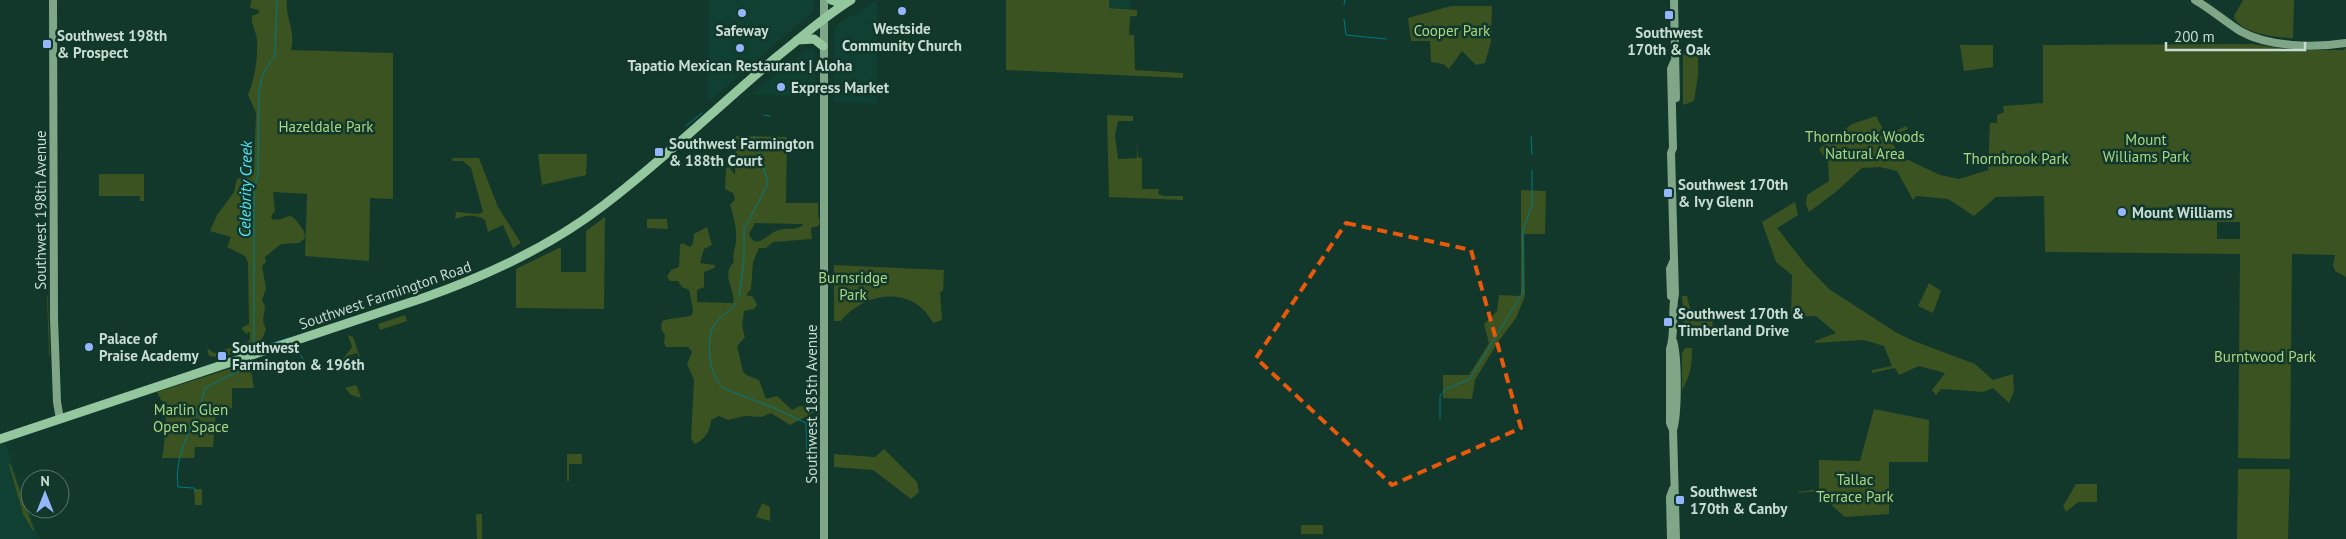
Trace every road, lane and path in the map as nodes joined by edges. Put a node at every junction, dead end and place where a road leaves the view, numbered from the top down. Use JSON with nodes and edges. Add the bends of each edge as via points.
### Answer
{"nodes":[{"id":1,"x":53,"y":0,"type":"edge"},
{"id":2,"x":824,"y":0,"type":"edge"},
{"id":3,"x":831,"y":0,"type":"edge"},
{"id":4,"x":1674,"y":0,"type":"edge"},
{"id":5,"x":2195,"y":0,"type":"edge"},
{"id":6,"x":848,"y":2,"type":"edge"},
{"id":7,"x":824,"y":18,"type":"junction"},
{"id":8,"x":797,"y":40,"type":"junction"},
{"id":9,"x":2346,"y":43,"type":"edge"},
{"id":10,"x":823,"y":46,"type":"junction"},
{"id":11,"x":60,"y":418,"type":"junction"},
{"id":12,"x":0,"y":439,"type":"edge"},
{"id":13,"x":1673,"y":489,"type":"junction"},
{"id":14,"x":824,"y":539,"type":"edge"},
{"id":15,"x":1671,"y":539,"type":"edge"},
{"id":16,"x":1676,"y":539,"type":"edge"}],
"edges":[{"from":1,"to":11,"type":"street","name":"Southwest 198th Avenue","via":[[54,319]]},
{"from":2,"to":7,"type":"street","name":"Southwest 185th Avenue"},
{"from":3,"to":6,"type":"main road"},
{"from":4,"to":13,"type":"street","via":[[1674,62],[1670,69],[1673,110],[1673,262],[1670,269],[1673,302],[1670,349]]},
{"from":5,"to":9,"type":"street","via":[[2238,30],[2258,39],[2281,44]]},
{"from":6,"to":7,"type":"main road","name":"Southwest Farmington Road"},
{"from":7,"to":8,"type":"main road","name":"Southwest Farmington Road"},
{"from":7,"to":10,"type":"street","name":"Southwest 185th Avenue"},
{"from":8,"to":10,"type":"main road","via":[[814,39]]},
{"from":8,"to":11,"type":"main road","name":"Southwest Farmington Road","via":[[607,204],[529,251],[430,296]]},
{"from":10,"to":14,"type":"street","name":"Southwest 185th Avenue","via":[[826,209]]},
{"from":11,"to":12,"type":"main road","name":"Southwest Farmington Road"},
{"from":13,"to":15,"type":"street","via":[[1670,497]]},
{"from":13,"to":16,"type":"street","via":[[1676,497]]}]}
